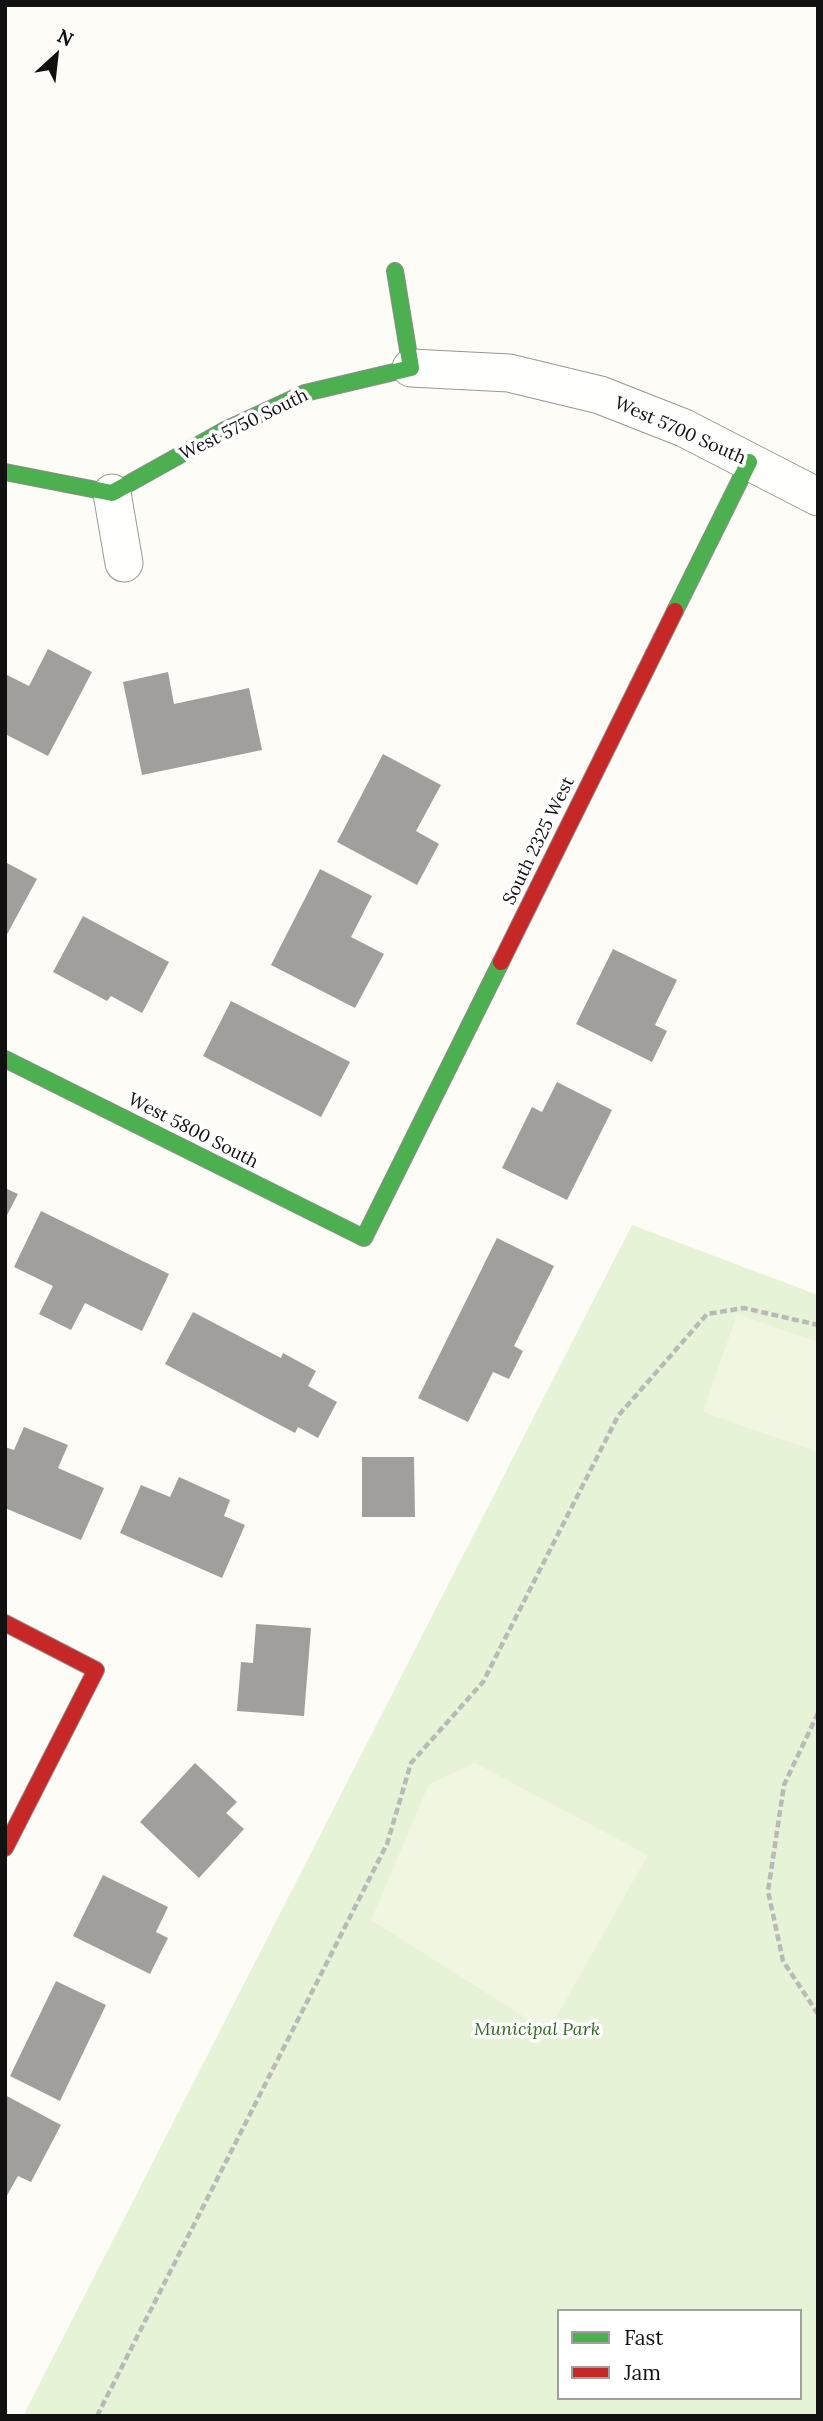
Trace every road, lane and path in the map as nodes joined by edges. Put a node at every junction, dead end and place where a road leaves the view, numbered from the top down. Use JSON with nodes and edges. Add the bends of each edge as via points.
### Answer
{"nodes":[{"id":1,"x":395,"y":271,"type":"dead end"},
{"id":2,"x":411,"y":368,"type":"junction"},
{"id":3,"x":749,"y":462,"type":"junction"},
{"id":4,"x":5,"y":472,"type":"edge"},
{"id":5,"x":112,"y":493,"type":"junction"},
{"id":6,"x":818,"y":497,"type":"edge"},
{"id":7,"x":124,"y":563,"type":"dead end"},
{"id":8,"x":5,"y":1059,"type":"edge"},
{"id":9,"x":364,"y":1238,"type":"joint"},
{"id":10,"x":818,"y":1325,"type":"edge"},
{"id":11,"x":5,"y":1623,"type":"edge"},
{"id":12,"x":818,"y":1713,"type":"edge"},
{"id":13,"x":5,"y":1848,"type":"edge"},
{"id":14,"x":818,"y":2014,"type":"edge"},
{"id":15,"x":97,"y":2416,"type":"edge"}],
"edges":[{"from":1,"to":2,"type":"street"},
{"from":2,"to":3,"type":"street","name":"West 5700 South","via":[[509,373],[600,395],[684,428]]},
{"from":2,"to":5,"type":"street","name":"West 5750 South","via":[[305,393],[223,431]]},
{"from":3,"to":6,"type":"street","name":"West 5700 South"},
{"from":3,"to":9,"type":"street","name":"South 2325 West"},
{"from":4,"to":5,"type":"street"},
{"from":5,"to":7,"type":"street"},
{"from":8,"to":9,"type":"street","name":"West 5800 South"},
{"from":10,"to":15,"type":"path","via":[[744,1308],[707,1314],[618,1416],[483,1682],[411,1763],[387,1844]]},
{"from":11,"to":13,"type":"street","via":[[96,1670]]},
{"from":12,"to":14,"type":"path","via":[[784,1784],[768,1891],[783,1961]]}]}
